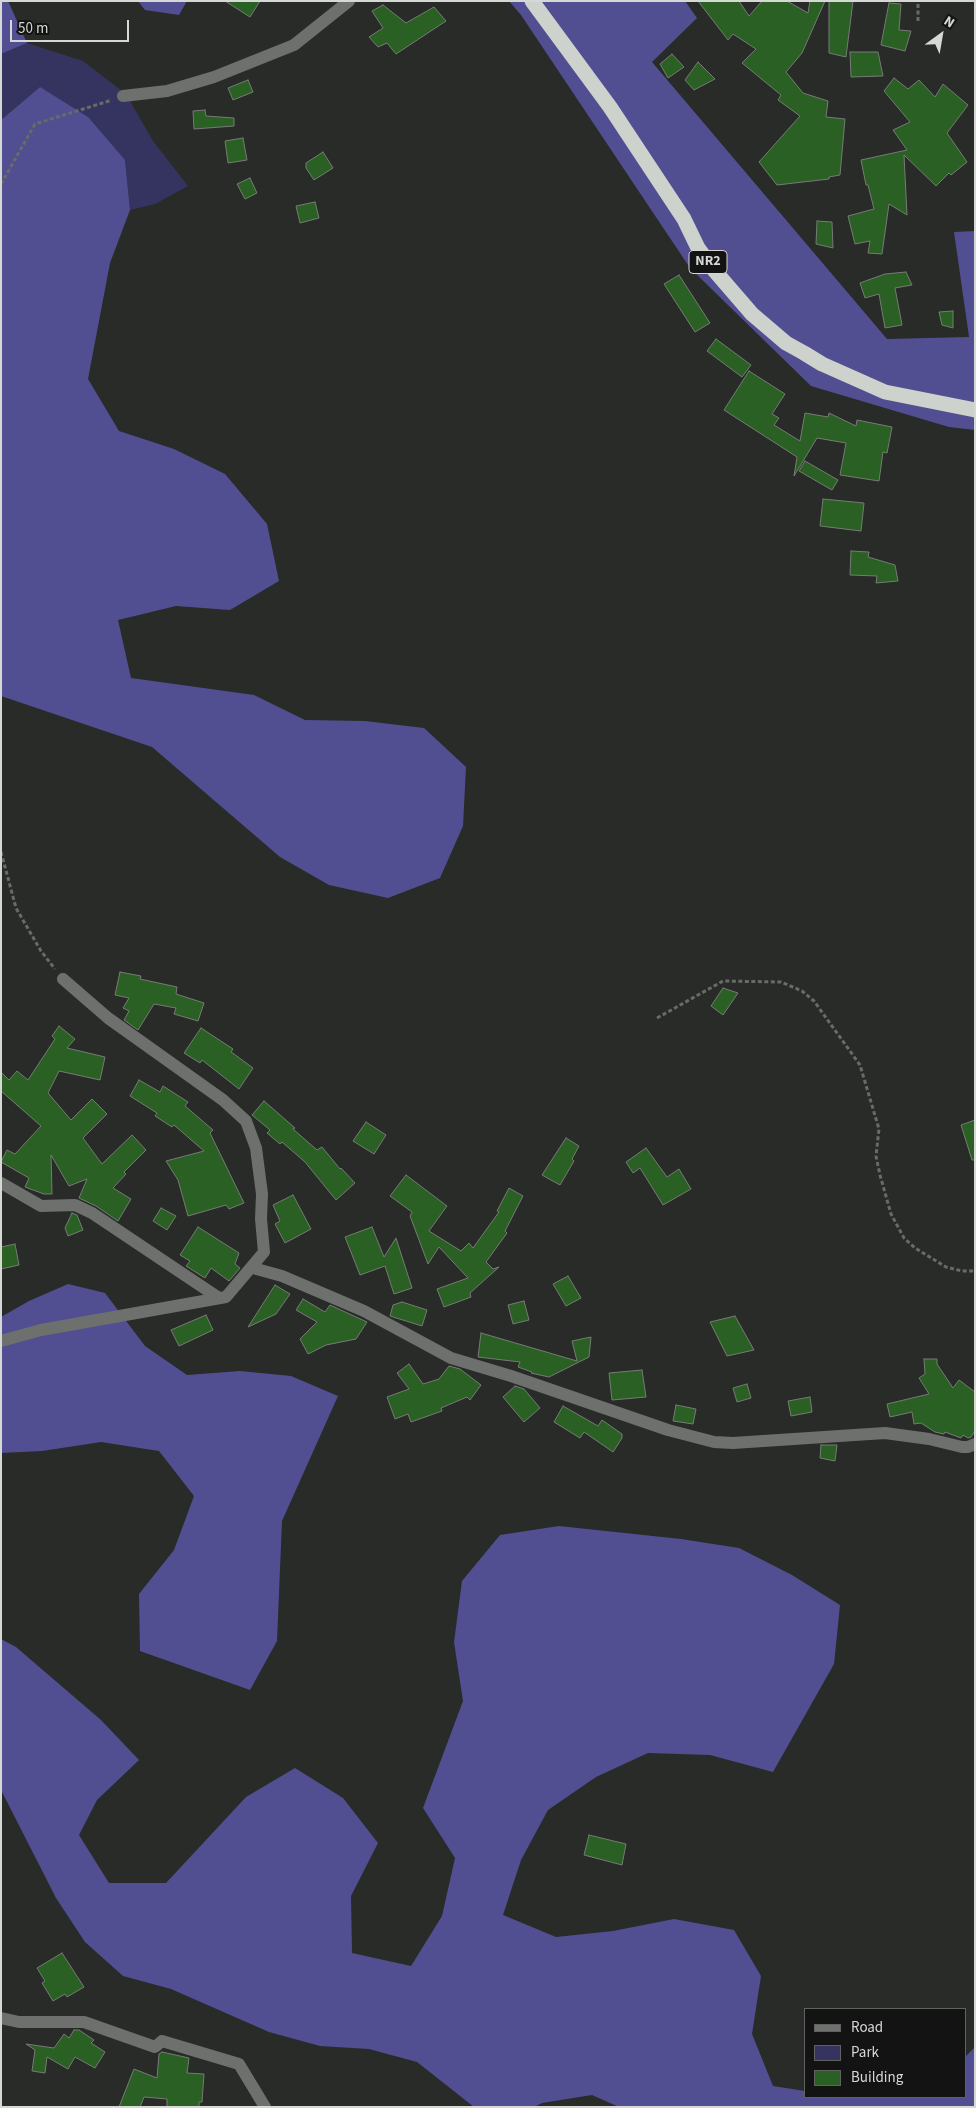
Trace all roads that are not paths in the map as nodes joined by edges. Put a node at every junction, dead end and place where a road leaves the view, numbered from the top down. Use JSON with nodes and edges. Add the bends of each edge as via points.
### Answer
{"nodes":[{"id":1,"x":349,"y":1,"type":"edge"},
{"id":2,"x":532,"y":1,"type":"edge"},
{"id":3,"x":122,"y":96,"type":"road end"},
{"id":4,"x":975,"y":410,"type":"edge"},
{"id":5,"x":63,"y":979,"type":"road end"},
{"id":6,"x":1,"y":1183,"type":"edge"},
{"id":7,"x":253,"y":1268,"type":"junction"},
{"id":8,"x":219,"y":1298,"type":"junction"},
{"id":9,"x":1,"y":1342,"type":"edge"},
{"id":10,"x":975,"y":1444,"type":"edge"},
{"id":11,"x":1,"y":2018,"type":"edge"},
{"id":12,"x":265,"y":2107,"type":"edge"}],
"edges":[{"from":1,"to":3,"type":"street","via":[[294,45],[214,77],[167,91]]},
{"from":2,"to":4,"type":"highway","number":"NR2","via":[[610,106],[684,219],[698,248],[752,314],[786,343],[822,364],[885,392]]},
{"from":5,"to":7,"type":"street","via":[[108,1018],[223,1100],[246,1121],[256,1148],[262,1194],[264,1252]]},
{"from":6,"to":8,"type":"street","via":[[41,1206],[75,1205],[92,1213]]},
{"from":7,"to":8,"type":"street","via":[[226,1297]]},
{"from":7,"to":10,"type":"street","via":[[282,1276],[364,1311],[451,1358],[668,1430],[714,1442],[885,1433],[962,1447]]},
{"from":8,"to":9,"type":"street","via":[[41,1330]]},
{"from":11,"to":12,"type":"street","via":[[19,2022],[84,2022],[155,2046],[162,2041],[239,2064]]}]}
